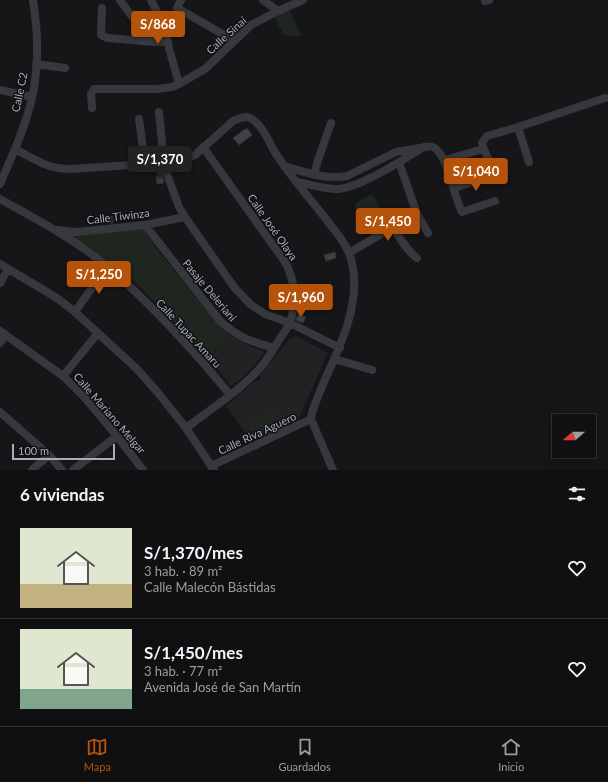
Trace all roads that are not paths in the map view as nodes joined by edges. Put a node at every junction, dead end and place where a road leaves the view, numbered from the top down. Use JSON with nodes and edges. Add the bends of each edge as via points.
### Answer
{"nodes":[{"id":1,"x":33,"y":0,"type":"edge"},
{"id":2,"x":120,"y":0,"type":"edge"},
{"id":3,"x":151,"y":0,"type":"edge"},
{"id":4,"x":181,"y":0,"type":"edge"},
{"id":5,"x":263,"y":0,"type":"edge"},
{"id":6,"x":299,"y":1,"type":"edge"},
{"id":7,"x":102,"y":8,"type":"dead end"},
{"id":8,"x":278,"y":11,"type":"junction"},
{"id":9,"x":233,"y":40,"type":"junction"},
{"id":10,"x":168,"y":41,"type":"junction"},
{"id":11,"x":154,"y":42,"type":"junction"},
{"id":12,"x":36,"y":64,"type":"junction"},
{"id":13,"x":65,"y":68,"type":"dead end"},
{"id":14,"x":179,"y":84,"type":"junction"},
{"id":15,"x":0,"y":90,"type":"edge"},
{"id":16,"x":32,"y":97,"type":"junction"},
{"id":17,"x":605,"y":98,"type":"dead end"},
{"id":18,"x":92,"y":108,"type":"dead end"},
{"id":19,"x":159,"y":112,"type":"dead end"},
{"id":20,"x":139,"y":119,"type":"dead end"},
{"id":21,"x":331,"y":123,"type":"dead end"},
{"id":22,"x":518,"y":128,"type":"junction"},
{"id":23,"x":203,"y":147,"type":"junction"},
{"id":24,"x":424,"y":147,"type":"junction"},
{"id":25,"x":483,"y":149,"type":"junction"},
{"id":26,"x":15,"y":150,"type":"junction"},
{"id":27,"x":445,"y":160,"type":"junction"},
{"id":28,"x":399,"y":162,"type":"junction"},
{"id":29,"x":530,"y":162,"type":"dead end"},
{"id":30,"x":164,"y":163,"type":"junction"},
{"id":31,"x":145,"y":164,"type":"junction"},
{"id":32,"x":284,"y":166,"type":"junction"},
{"id":33,"x":314,"y":175,"type":"junction"},
{"id":34,"x":297,"y":182,"type":"junction"},
{"id":35,"x":0,"y":184,"type":"edge"},
{"id":36,"x":454,"y":188,"type":"junction"},
{"id":37,"x":0,"y":200,"type":"edge"},
{"id":38,"x":495,"y":201,"type":"dead end"},
{"id":39,"x":417,"y":214,"type":"junction"},
{"id":40,"x":185,"y":218,"type":"junction"},
{"id":41,"x":145,"y":225,"type":"junction"},
{"id":42,"x":393,"y":227,"type":"junction"},
{"id":43,"x":54,"y":230,"type":"junction"},
{"id":44,"x":428,"y":233,"type":"dead end"},
{"id":45,"x":349,"y":253,"type":"junction"},
{"id":46,"x":417,"y":258,"type":"dead end"},
{"id":47,"x":0,"y":264,"type":"edge"},
{"id":48,"x":107,"y":266,"type":"junction"},
{"id":49,"x":8,"y":269,"type":"junction"},
{"id":50,"x":0,"y":284,"type":"edge"},
{"id":51,"x":75,"y":312,"type":"junction"},
{"id":52,"x":290,"y":323,"type":"junction"},
{"id":53,"x":3,"y":333,"type":"edge"},
{"id":54,"x":98,"y":333,"type":"junction"},
{"id":55,"x":0,"y":343,"type":"edge"},
{"id":56,"x":274,"y":348,"type":"junction"},
{"id":57,"x":340,"y":348,"type":"junction"},
{"id":58,"x":335,"y":359,"type":"junction"},
{"id":59,"x":372,"y":370,"type":"dead end"},
{"id":60,"x":63,"y":376,"type":"junction"},
{"id":61,"x":230,"y":395,"type":"junction"},
{"id":62,"x":0,"y":412,"type":"edge"},
{"id":63,"x":312,"y":419,"type":"junction"},
{"id":64,"x":186,"y":428,"type":"junction"},
{"id":65,"x":117,"y":436,"type":"junction"},
{"id":66,"x":49,"y":455,"type":"junction"},
{"id":67,"x":212,"y":468,"type":"edge"},
{"id":68,"x":32,"y":470,"type":"edge"},
{"id":69,"x":62,"y":470,"type":"edge"},
{"id":70,"x":73,"y":470,"type":"edge"},
{"id":71,"x":143,"y":470,"type":"edge"},
{"id":72,"x":333,"y":470,"type":"edge"}],
"edges":[{"from":1,"to":12,"type":"street","name":"Calle C2"},
{"from":2,"to":11,"type":"street"},
{"from":3,"to":10,"type":"street","via":[[164,26]]},
{"from":4,"to":9,"type":"street","via":[[177,8]]},
{"from":5,"to":8,"type":"street"},
{"from":6,"to":8,"type":"street","name":"Calle Sinaí"},
{"from":7,"to":11,"type":"street","via":[[101,35],[108,38]]},
{"from":8,"to":9,"type":"street","name":"Calle Sinaí","via":[[251,25]]},
{"from":9,"to":14,"type":"street","name":"Calle Sinaí","via":[[204,69]]},
{"from":10,"to":11,"type":"street"},
{"from":10,"to":14,"type":"street"},
{"from":12,"to":13,"type":"street"},
{"from":12,"to":16,"type":"street","name":"Calle C2"},
{"from":14,"to":18,"type":"street","name":"Calle Sinaí","via":[[157,89],[94,89],[91,94]]},
{"from":15,"to":16,"type":"street"},
{"from":16,"to":26,"type":"street","name":"Calle C2"},
{"from":17,"to":22,"type":"street"},
{"from":19,"to":30,"type":"street"},
{"from":20,"to":31,"type":"street"},
{"from":21,"to":33,"type":"street"},
{"from":22,"to":25,"type":"street","via":[[487,136],[482,143]]},
{"from":22,"to":29,"type":"street"},
{"from":23,"to":30,"type":"street","via":[[185,160]]},
{"from":23,"to":32,"type":"street","via":[[233,121],[246,117],[260,126]]},
{"from":23,"to":52,"type":"street","name":"Calle José Olaya","via":[[278,251],[290,272],[294,285]]},
{"from":24,"to":27,"type":"street","via":[[433,147]]},
{"from":24,"to":28,"type":"street"},
{"from":24,"to":33,"type":"street","via":[[396,152],[347,176],[331,178]]},
{"from":25,"to":27,"type":"street"},
{"from":25,"to":36,"type":"street","via":[[493,171],[492,176]]},
{"from":26,"to":31,"type":"street","via":[[56,169]]},
{"from":26,"to":35,"type":"street","name":"Calle C2"},
{"from":27,"to":36,"type":"street"},
{"from":28,"to":34,"type":"street","via":[[355,185],[338,189]]},
{"from":28,"to":39,"type":"street"},
{"from":30,"to":31,"type":"street"},
{"from":30,"to":40,"type":"street"},
{"from":32,"to":33,"type":"street"},
{"from":32,"to":34,"type":"street"},
{"from":34,"to":45,"type":"street"},
{"from":36,"to":38,"type":"street","via":[[462,212]]},
{"from":37,"to":43,"type":"street","name":"Calle Tupac Amaru"},
{"from":39,"to":42,"type":"street"},
{"from":39,"to":44,"type":"street"},
{"from":40,"to":41,"type":"street","name":"Calle Tiwinza"},
{"from":40,"to":52,"type":"street","via":[[243,298],[259,311]]},
{"from":41,"to":43,"type":"street","name":"Calle Tiwinza","via":[[77,232]]},
{"from":41,"to":56,"type":"street","name":"Pasaje Deleriani","via":[[220,321],[249,341]]},
{"from":42,"to":45,"type":"street"},
{"from":42,"to":46,"type":"street","via":[[403,244]]},
{"from":43,"to":48,"type":"street","name":"Calle Tupac Amaru"},
{"from":45,"to":57,"type":"street","via":[[354,274],[354,293],[349,322]]},
{"from":47,"to":49,"type":"street"},
{"from":48,"to":51,"type":"street"},
{"from":48,"to":61,"type":"street","name":"Calle Tupac Amaru","via":[[184,340]]},
{"from":49,"to":50,"type":"street"},
{"from":49,"to":51,"type":"street","via":[[57,298]]},
{"from":51,"to":54,"type":"street"},
{"from":52,"to":56,"type":"street","name":"Calle José Olaya"},
{"from":52,"to":57,"type":"street"},
{"from":53,"to":55,"type":"street"},
{"from":53,"to":60,"type":"street","name":"Calle Mariano Melgar"},
{"from":54,"to":60,"type":"street"},
{"from":54,"to":64,"type":"street","via":[[137,369]]},
{"from":56,"to":61,"type":"street","name":"Calle José Olaya","via":[[259,369]]},
{"from":57,"to":58,"type":"street"},
{"from":58,"to":59,"type":"street"},
{"from":58,"to":63,"type":"street","via":[[315,403]]},
{"from":60,"to":65,"type":"street","name":"Calle Mariano Melgar"},
{"from":61,"to":64,"type":"street","name":"Calle José Olaya"},
{"from":62,"to":66,"type":"street"},
{"from":63,"to":67,"type":"street","name":"Calle Riva Aguero"},
{"from":63,"to":72,"type":"street"},
{"from":64,"to":67,"type":"street"},
{"from":65,"to":70,"type":"street"},
{"from":65,"to":71,"type":"street","name":"Calle Mariano Melgar"},
{"from":66,"to":68,"type":"street"},
{"from":66,"to":69,"type":"street"}]}
